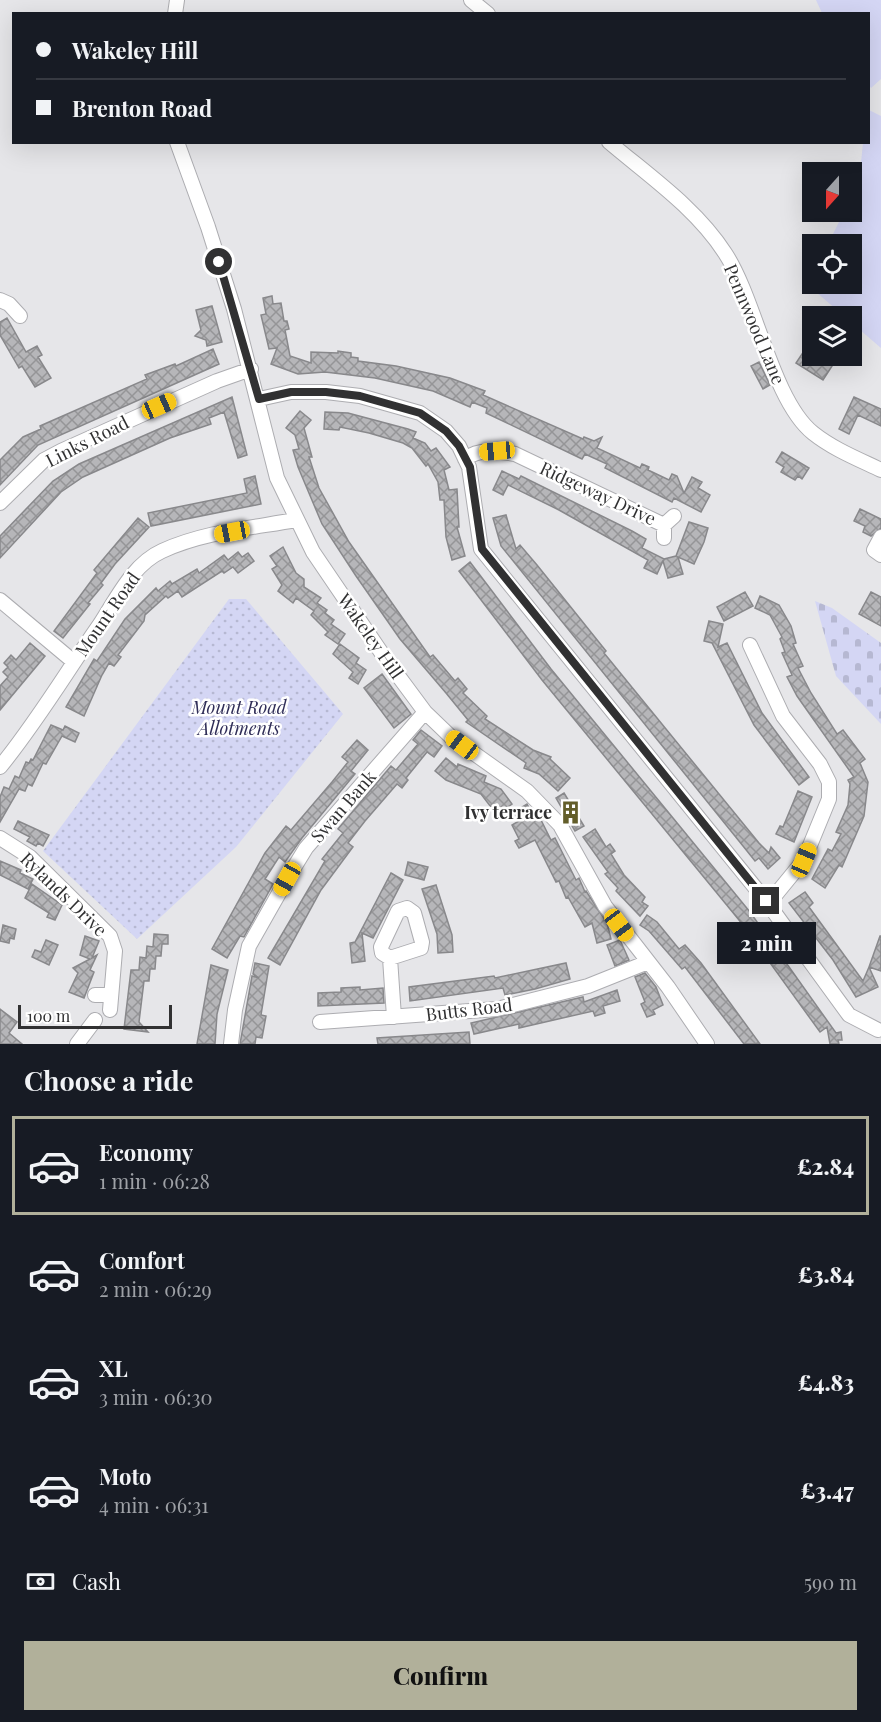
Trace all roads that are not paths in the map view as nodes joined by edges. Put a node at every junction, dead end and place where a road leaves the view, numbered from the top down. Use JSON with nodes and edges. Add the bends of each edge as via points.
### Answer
{"nodes":[{"id":1,"x":473,"y":1,"type":"edge"},
{"id":2,"x":486,"y":12,"type":"edge"},
{"id":3,"x":178,"y":144,"type":"edge"},
{"id":4,"x":611,"y":144,"type":"edge"},
{"id":5,"x":0,"y":300,"type":"edge"},
{"id":6,"x":20,"y":316,"type":"dead end"},
{"id":7,"x":251,"y":369,"type":"junction"},
{"id":8,"x":259,"y":399,"type":"junction"},
{"id":9,"x":465,"y":459,"type":"junction"},
{"id":10,"x":881,"y":470,"type":"edge"},
{"id":11,"x":0,"y":503,"type":"edge"},
{"id":12,"x":296,"y":520,"type":"junction"},
{"id":13,"x":667,"y":526,"type":"dead end"},
{"id":14,"x":881,"y":537,"type":"edge"},
{"id":15,"x":881,"y":555,"type":"edge"},
{"id":16,"x":0,"y":600,"type":"edge"},
{"id":17,"x":750,"y":645,"type":"dead end"},
{"id":18,"x":74,"y":662,"type":"junction"},
{"id":19,"x":425,"y":712,"type":"junction"},
{"id":20,"x":0,"y":767,"type":"edge"},
{"id":21,"x":0,"y":837,"type":"edge"},
{"id":22,"x":768,"y":904,"type":"junction"},
{"id":23,"x":390,"y":958,"type":"dead end"},
{"id":24,"x":648,"y":962,"type":"junction"},
{"id":25,"x":95,"y":995,"type":"dead end"},
{"id":26,"x":394,"y":1017,"type":"junction"},
{"id":27,"x":95,"y":1020,"type":"dead end"},
{"id":28,"x":320,"y":1022,"type":"dead end"},
{"id":29,"x":879,"y":1026,"type":"edge"},
{"id":30,"x":703,"y":1043,"type":"edge"},
{"id":31,"x":77,"y":1044,"type":"edge"},
{"id":32,"x":231,"y":1044,"type":"edge"},
{"id":33,"x":872,"y":1044,"type":"edge"}],
"edges":[{"from":1,"to":2,"type":"street"},
{"from":3,"to":7,"type":"street","name":"Wakeley Hill","via":[[208,227]]},
{"from":4,"to":10,"type":"street","name":"Pennwood Lane","via":[[681,203],[726,254],[799,418],[811,432],[834,447]]},
{"from":5,"to":6,"type":"street"},
{"from":7,"to":8,"type":"street","name":"Wakeley Hill"},
{"from":7,"to":11,"type":"street","name":"Links Road","via":[[44,460]]},
{"from":8,"to":9,"type":"street","via":[[291,392],[326,392],[396,405],[433,420],[459,446]]},
{"from":8,"to":12,"type":"street","name":"Wakeley Hill","via":[[278,478]]},
{"from":9,"to":13,"type":"street","name":"Ridgeway Drive","via":[[473,453],[515,454]]},
{"from":9,"to":22,"type":"street","via":[[471,472],[482,549]]},
{"from":12,"to":18,"type":"street","name":"Mount Road","via":[[194,539],[160,551],[126,583]]},
{"from":12,"to":19,"type":"street","name":"Wakeley Hill","via":[[339,591]]},
{"from":14,"to":15,"type":"street","via":[[874,550]]},
{"from":16,"to":18,"type":"street"},
{"from":17,"to":22,"type":"street","via":[[778,707],[830,782],[829,799],[804,860]]},
{"from":18,"to":20,"type":"street","name":"Mount Road"},
{"from":19,"to":24,"type":"street","name":"Wakeley Hill","via":[[451,737],[548,809],[605,906]]},
{"from":19,"to":32,"type":"street","name":"Swan Bank","via":[[306,848],[287,879],[249,946]]},
{"from":21,"to":25,"type":"street","name":"Rylands Drive","via":[[30,857],[110,936],[115,951],[110,1003]]},
{"from":22,"to":29,"type":"street","via":[[849,1015]]},
{"from":23,"to":26,"type":"street"},
{"from":24,"to":26,"type":"street","name":"Butts Road","via":[[588,986],[496,1009]]},
{"from":24,"to":30,"type":"street","name":"Wakeley Hill"},
{"from":26,"to":28,"type":"street","name":"Butts Road"},
{"from":27,"to":31,"type":"street"},
{"from":29,"to":33,"type":"street"}]}
